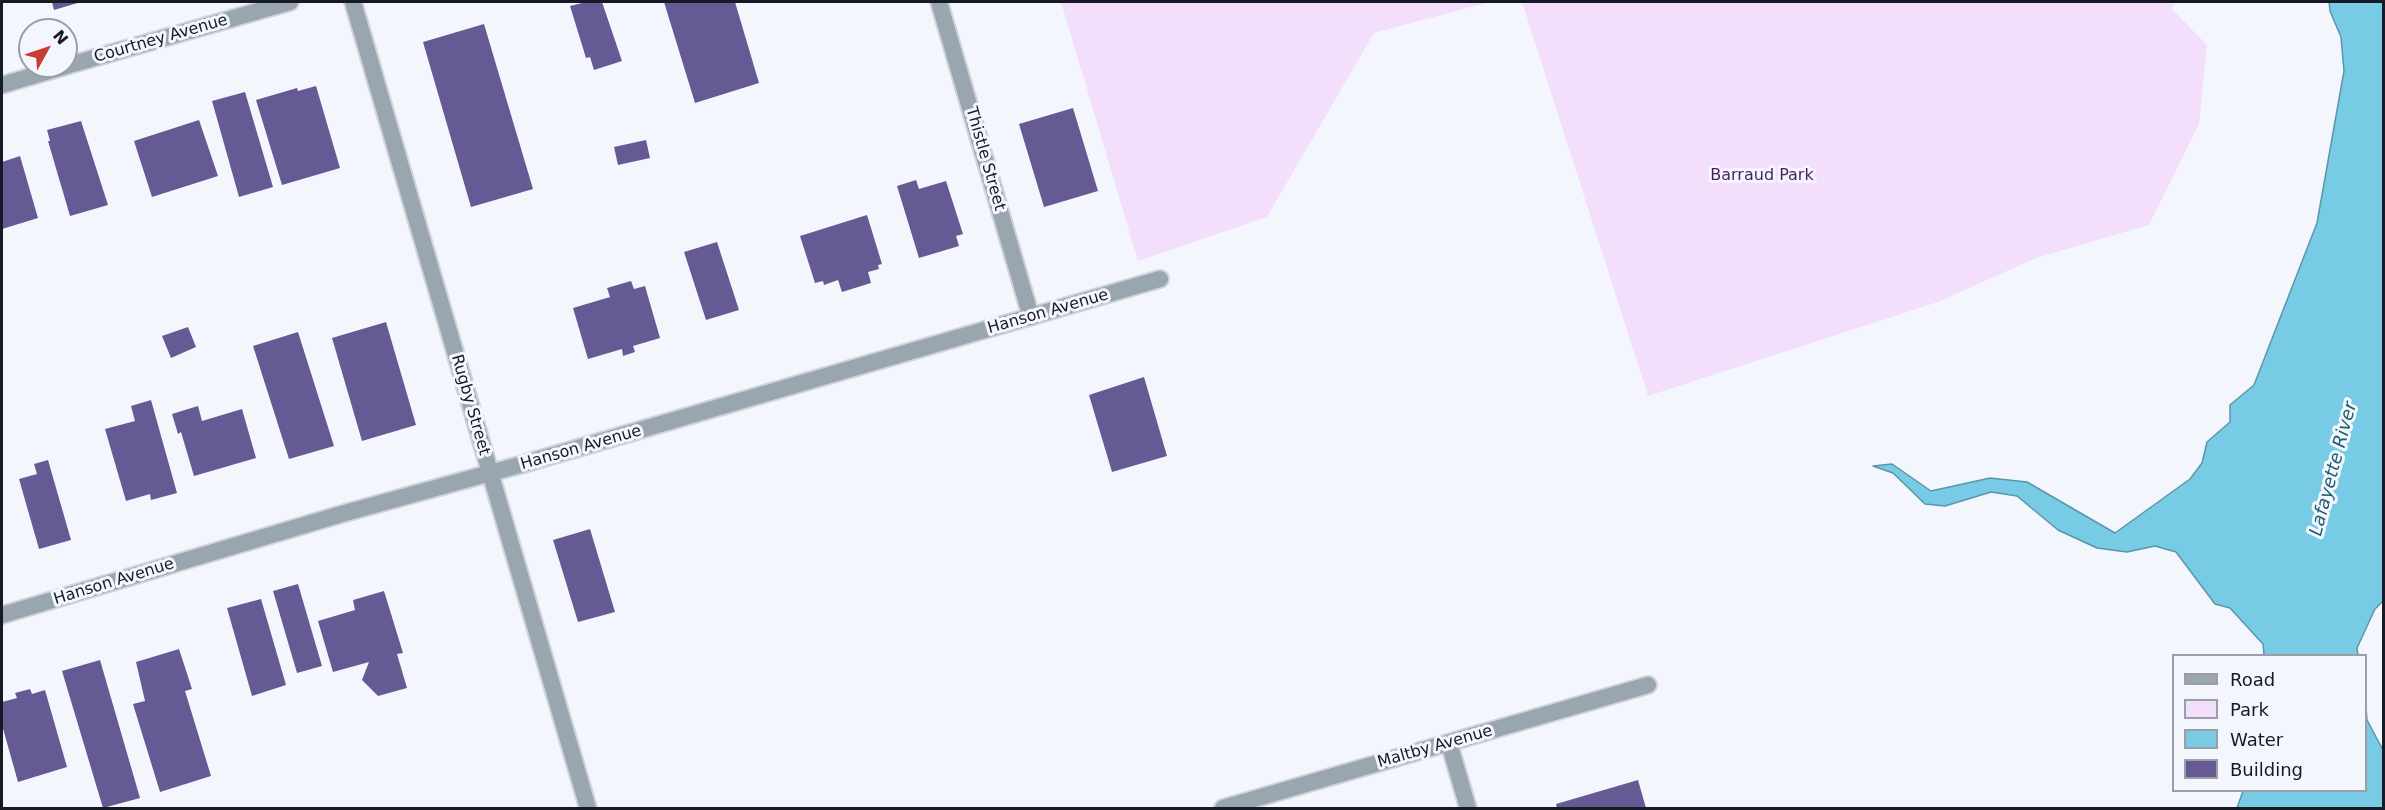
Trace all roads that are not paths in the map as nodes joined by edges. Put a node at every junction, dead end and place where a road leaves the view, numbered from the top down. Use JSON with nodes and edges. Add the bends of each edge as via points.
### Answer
{"nodes":[{"id":1,"x":290,"y":2,"type":"edge"},
{"id":2,"x":353,"y":2,"type":"edge"},
{"id":3,"x":939,"y":2,"type":"edge"},
{"id":4,"x":78,"y":63,"type":"edge"},
{"id":5,"x":26,"y":78,"type":"edge"},
{"id":6,"x":2,"y":85,"type":"edge"},
{"id":7,"x":1160,"y":279,"type":"dead end"},
{"id":8,"x":1031,"y":317,"type":"junction"},
{"id":9,"x":489,"y":474,"type":"junction"},
{"id":10,"x":2,"y":615,"type":"edge"},
{"id":11,"x":1648,"y":686,"type":"dead end"},
{"id":12,"x":1449,"y":743,"type":"junction"},
{"id":13,"x":588,"y":808,"type":"edge"},
{"id":14,"x":1223,"y":808,"type":"edge"},
{"id":15,"x":1468,"y":808,"type":"edge"}],
"edges":[{"from":1,"to":4,"type":"street","name":"Courtney Avenue"},
{"from":2,"to":9,"type":"street","name":"Rugby Street"},
{"from":3,"to":8,"type":"street","name":"Thistle Street"},
{"from":5,"to":6,"type":"street","name":"Courtney Avenue"},
{"from":7,"to":8,"type":"street","name":"Hanson Avenue"},
{"from":8,"to":9,"type":"street","name":"Hanson Avenue"},
{"from":9,"to":10,"type":"street","name":"Hanson Avenue"},
{"from":9,"to":13,"type":"street","name":"Rugby Street"},
{"from":11,"to":12,"type":"street","name":"Maltby Avenue"},
{"from":12,"to":14,"type":"street","name":"Maltby Avenue"},
{"from":12,"to":15,"type":"street"}]}
